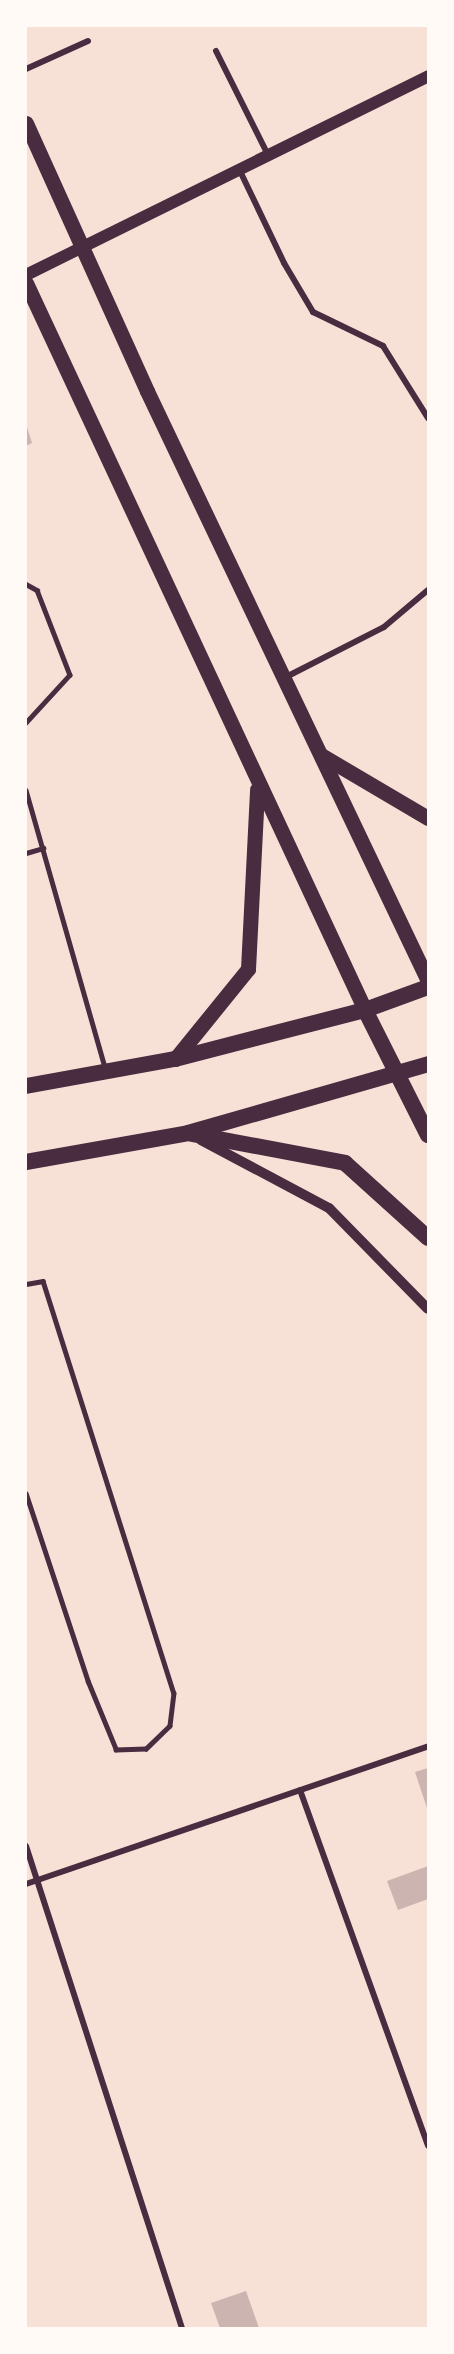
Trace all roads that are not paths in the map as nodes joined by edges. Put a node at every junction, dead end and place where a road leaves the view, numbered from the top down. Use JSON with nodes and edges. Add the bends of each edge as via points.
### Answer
{"nodes":[{"id":1,"x":88,"y":41,"type":"dead end"},
{"id":2,"x":216,"y":51,"type":"dead end"},
{"id":3,"x":26,"y":69,"type":"edge"},
{"id":4,"x":429,"y":76,"type":"edge"},
{"id":5,"x":26,"y":123,"type":"edge"},
{"id":6,"x":268,"y":155,"type":"junction"},
{"id":7,"x":240,"y":171,"type":"junction"},
{"id":8,"x":83,"y":248,"type":"junction"},
{"id":9,"x":26,"y":275,"type":"edge"},
{"id":10,"x":26,"y":283,"type":"edge"},
{"id":11,"x":429,"y":418,"type":"edge"},
{"id":12,"x":26,"y":584,"type":"edge"},
{"id":13,"x":429,"y":591,"type":"edge"},
{"id":14,"x":282,"y":679,"type":"junction"},
{"id":15,"x":26,"y":723,"type":"edge"},
{"id":16,"x":321,"y":755,"type":"junction"},
{"id":17,"x":258,"y":786,"type":"junction"},
{"id":18,"x":26,"y":790,"type":"edge"},
{"id":19,"x":429,"y":818,"type":"edge"},
{"id":20,"x":44,"y":848,"type":"junction"},
{"id":21,"x":26,"y":853,"type":"edge"},
{"id":22,"x":429,"y":981,"type":"edge"},
{"id":23,"x":429,"y":987,"type":"edge"},
{"id":24,"x":365,"y":1010,"type":"junction"},
{"id":25,"x":175,"y":1059,"type":"junction"},
{"id":26,"x":429,"y":1064,"type":"edge"},
{"id":27,"x":107,"y":1074,"type":"junction"},
{"id":28,"x":398,"y":1075,"type":"junction"},
{"id":29,"x":26,"y":1086,"type":"edge"},
{"id":30,"x":188,"y":1133,"type":"junction"},
{"id":31,"x":429,"y":1135,"type":"edge"},
{"id":32,"x":26,"y":1162,"type":"edge"},
{"id":33,"x":429,"y":1238,"type":"edge"},
{"id":34,"x":26,"y":1284,"type":"edge"},
{"id":35,"x":429,"y":1310,"type":"edge"},
{"id":36,"x":26,"y":1494,"type":"edge"},
{"id":37,"x":429,"y":1746,"type":"edge"},
{"id":38,"x":300,"y":1790,"type":"junction"},
{"id":39,"x":26,"y":1846,"type":"edge"},
{"id":40,"x":37,"y":1881,"type":"junction"},
{"id":41,"x":26,"y":1884,"type":"edge"},
{"id":42,"x":429,"y":2146,"type":"edge"},
{"id":43,"x":182,"y":2328,"type":"edge"}],
"edges":[{"from":1,"to":3,"type":"street"},
{"from":2,"to":6,"type":"street"},
{"from":4,"to":6,"type":"main road"},
{"from":5,"to":8,"type":"main road"},
{"from":6,"to":7,"type":"main road"},
{"from":7,"to":8,"type":"main road"},
{"from":7,"to":11,"type":"street","via":[[284,263],[313,312],[383,346]]},
{"from":8,"to":9,"type":"main road"},
{"from":8,"to":14,"type":"main road"},
{"from":10,"to":17,"type":"main road","via":[[210,672]]},
{"from":12,"to":15,"type":"lane","via":[[37,590],[70,675]]},
{"from":13,"to":14,"type":"street","via":[[384,627]]},
{"from":14,"to":16,"type":"main road"},
{"from":16,"to":19,"type":"main road"},
{"from":16,"to":22,"type":"main road"},
{"from":17,"to":24,"type":"main road"},
{"from":17,"to":25,"type":"main road","via":[[248,969]]},
{"from":18,"to":20,"type":"lane"},
{"from":20,"to":21,"type":"lane"},
{"from":20,"to":27,"type":"lane"},
{"from":23,"to":24,"type":"highway"},
{"from":24,"to":25,"type":"highway"},
{"from":24,"to":28,"type":"highway"},
{"from":25,"to":27,"type":"highway"},
{"from":26,"to":28,"type":"highway"},
{"from":27,"to":29,"type":"highway"},
{"from":28,"to":30,"type":"highway"},
{"from":28,"to":31,"type":"highway"},
{"from":30,"to":32,"type":"highway"},
{"from":30,"to":33,"type":"highway","via":[[345,1162]]},
{"from":30,"to":35,"type":"street","via":[[329,1208]]},
{"from":34,"to":36,"type":"lane","via":[[43,1281],[174,1693],[170,1726],[146,1749],[116,1750],[88,1682]]},
{"from":37,"to":38,"type":"street"},
{"from":38,"to":40,"type":"street"},
{"from":38,"to":42,"type":"street"},
{"from":39,"to":40,"type":"street"},
{"from":40,"to":41,"type":"street"},
{"from":40,"to":43,"type":"street"}]}
